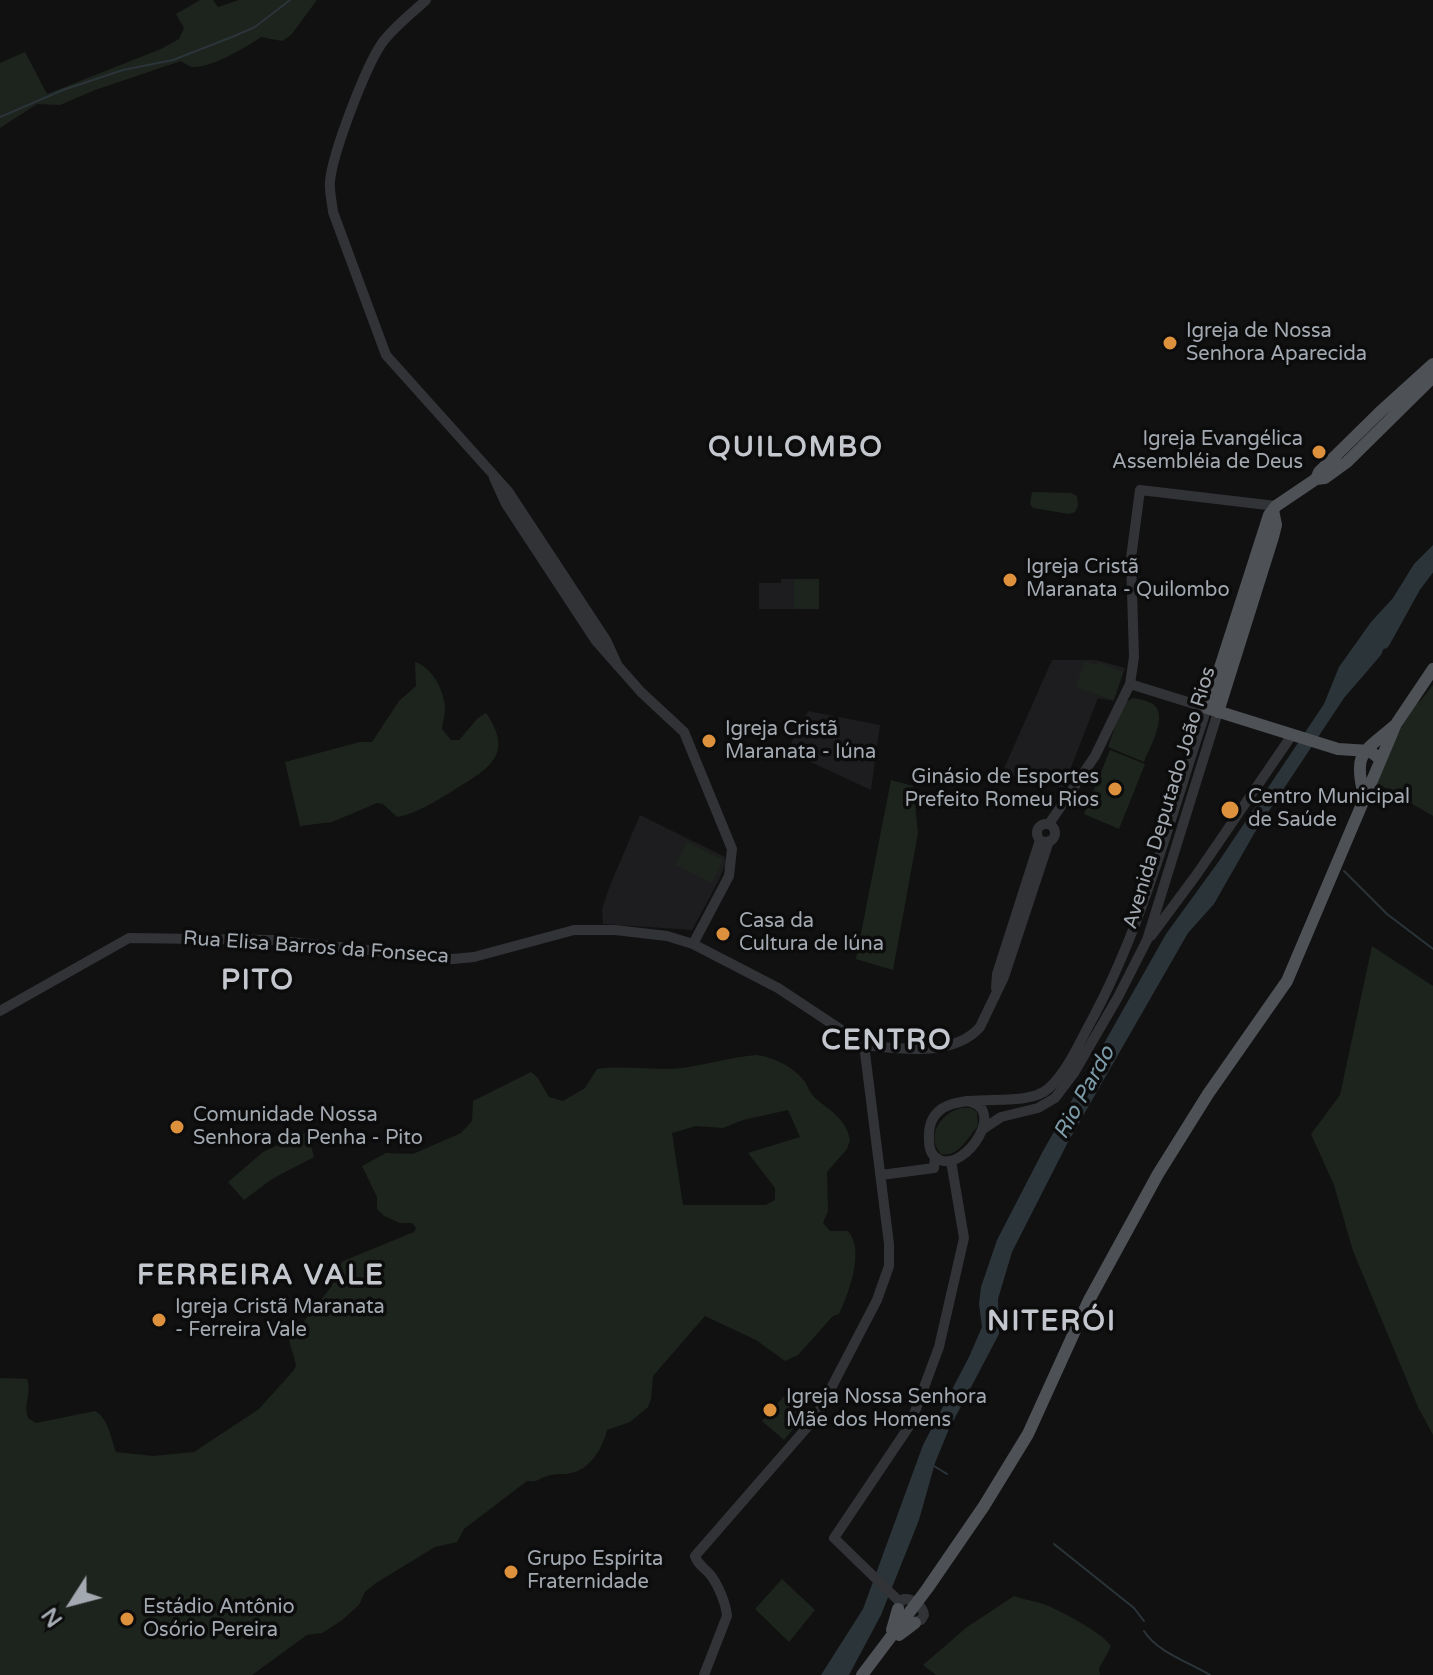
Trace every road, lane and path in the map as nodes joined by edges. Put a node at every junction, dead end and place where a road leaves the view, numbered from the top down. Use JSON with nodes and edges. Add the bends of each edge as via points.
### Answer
{"nodes":[{"id":1,"x":426,"y":0,"type":"edge"},
{"id":2,"x":1433,"y":364,"type":"edge"},
{"id":3,"x":1433,"y":377,"type":"edge"},
{"id":4,"x":1316,"y":479,"type":"junction"},
{"id":5,"x":1275,"y":508,"type":"junction"},
{"id":6,"x":1433,"y":669,"type":"edge"},
{"id":7,"x":1130,"y":684,"type":"junction"},
{"id":8,"x":1213,"y":710,"type":"junction"},
{"id":9,"x":1396,"y":724,"type":"junction"},
{"id":10,"x":1296,"y":736,"type":"junction"},
{"id":11,"x":1336,"y":748,"type":"junction"},
{"id":12,"x":1365,"y":749,"type":"junction"},
{"id":13,"x":1377,"y":765,"type":"junction"},
{"id":14,"x":1357,"y":766,"type":"junction"},
{"id":15,"x":1364,"y":797,"type":"junction"},
{"id":16,"x":1147,"y":940,"type":"junction"},
{"id":17,"x":693,"y":944,"type":"junction"},
{"id":18,"x":0,"y":1011,"type":"edge"},
{"id":19,"x":864,"y":1045,"type":"junction"},
{"id":20,"x":966,"y":1101,"type":"junction"},
{"id":21,"x":983,"y":1129,"type":"junction"},
{"id":22,"x":935,"y":1157,"type":"junction"},
{"id":23,"x":951,"y":1161,"type":"junction"},
{"id":24,"x":881,"y":1175,"type":"junction"},
{"id":25,"x":905,"y":1609,"type":"junction"},
{"id":26,"x":881,"y":1650,"type":"junction"},
{"id":27,"x":704,"y":1675,"type":"edge"},
{"id":28,"x":862,"y":1675,"type":"edge"}],
"edges":[{"from":1,"to":17,"type":"street","via":[[389,35],[369,65],[331,174],[336,220],[386,355],[494,478],[591,633],[684,732],[732,849],[729,876]]},
{"from":2,"to":4,"type":"main road"},
{"from":3,"to":4,"type":"main road","via":[[1347,462]]},
{"from":4,"to":5,"type":"main road"},
{"from":5,"to":7,"type":"street","via":[[1140,490],[1131,558]]},
{"from":5,"to":8,"type":"main road","name":"Avenida Deputado João Rios","via":[[1266,521]]},
{"from":6,"to":9,"type":"main road"},
{"from":7,"to":8,"type":"street"},
{"from":7,"to":19,"type":"street","via":[[1095,756],[1049,824],[1055,831],[1045,841],[1004,977],[980,1027],[958,1044]]},
{"from":8,"to":10,"type":"main road"},
{"from":8,"to":16,"type":"street","name":"Avenida Deputado João Rios"},
{"from":8,"to":20,"type":"street","name":"Avenida Deputado João Rios","via":[[1131,940],[1068,1063],[1047,1090],[1034,1097]]},
{"from":9,"to":12,"type":"main road"},
{"from":9,"to":13,"type":"main road"},
{"from":10,"to":11,"type":"main road"},
{"from":10,"to":16,"type":"street"},
{"from":11,"to":12,"type":"main road"},
{"from":11,"to":14,"type":"main road"},
{"from":12,"to":13,"type":"main road"},
{"from":12,"to":14,"type":"main road"},
{"from":13,"to":14,"type":"main road","via":[[1365,771]]},
{"from":13,"to":15,"type":"main road"},
{"from":14,"to":15,"type":"main road"},
{"from":15,"to":25,"type":"main road","via":[[1287,981],[1158,1174],[1088,1302],[1028,1434],[984,1506]]},
{"from":16,"to":21,"type":"street","name":"Avenida Deputado João Rios","via":[[1061,1091],[1047,1104],[1001,1117]]},
{"from":17,"to":18,"type":"street","name":"Rua Elisa Barros da Fonseca","via":[[667,936],[594,929],[453,959],[272,940],[129,938]]},
{"from":17,"to":19,"type":"street","name":"Rua Elisa Barros da Fonseca","via":[[791,995]]},
{"from":19,"to":24,"type":"street"},
{"from":20,"to":21,"type":"street","via":[[982,1109]]},
{"from":20,"to":22,"type":"street","via":[[948,1106],[934,1119],[928,1137]]},
{"from":21,"to":23,"type":"street"},
{"from":22,"to":23,"type":"street"},
{"from":22,"to":24,"type":"street","via":[[934,1168]]},
{"from":23,"to":25,"type":"street","via":[[964,1238],[931,1373],[910,1425],[834,1538]]},
{"from":24,"to":27,"type":"street","via":[[890,1261],[859,1338],[810,1426],[696,1553],[727,1616]]},
{"from":25,"to":26,"type":"main road"},
{"from":25,"to":26,"type":"main road"},
{"from":26,"to":28,"type":"main road"}]}
